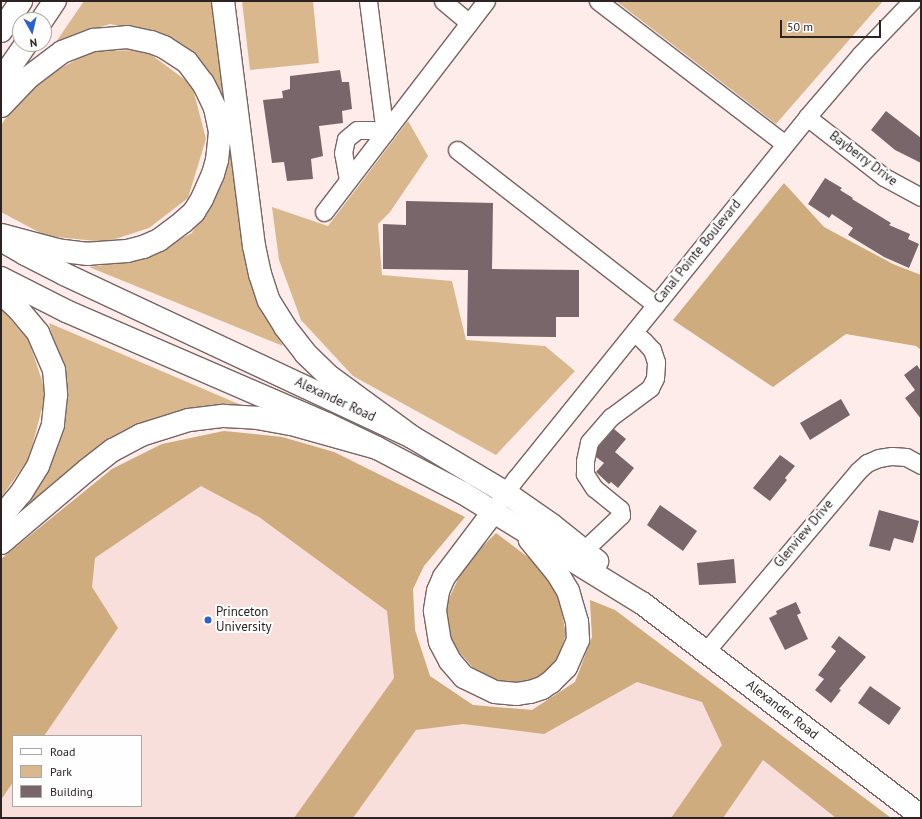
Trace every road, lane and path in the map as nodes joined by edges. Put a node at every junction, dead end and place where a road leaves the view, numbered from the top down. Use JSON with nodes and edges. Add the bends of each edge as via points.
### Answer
{"nodes":[{"id":1,"x":21,"y":1,"type":"edge"},
{"id":2,"x":55,"y":1,"type":"edge"},
{"id":3,"x":223,"y":1,"type":"edge"},
{"id":4,"x":368,"y":1,"type":"edge"},
{"id":5,"x":443,"y":1,"type":"edge"},
{"id":6,"x":486,"y":1,"type":"edge"},
{"id":7,"x":598,"y":1,"type":"edge"},
{"id":8,"x":912,"y":1,"type":"edge"},
{"id":9,"x":47,"y":12,"type":"edge"},
{"id":10,"x":469,"y":23,"type":"junction"},
{"id":11,"x":1,"y":31,"type":"edge"},
{"id":12,"x":20,"y":52,"type":"edge"},
{"id":13,"x":1,"y":80,"type":"edge"},
{"id":14,"x":1,"y":106,"type":"edge"},
{"id":15,"x":807,"y":117,"type":"junction"},
{"id":16,"x":385,"y":133,"type":"junction"},
{"id":17,"x":785,"y":144,"type":"junction"},
{"id":18,"x":457,"y":150,"type":"dead end"},
{"id":19,"x":348,"y":180,"type":"junction"},
{"id":20,"x":921,"y":198,"type":"edge"},
{"id":21,"x":324,"y":212,"type":"dead end"},
{"id":22,"x":1,"y":235,"type":"edge"},
{"id":23,"x":1,"y":240,"type":"edge"},
{"id":24,"x":1,"y":278,"type":"edge"},
{"id":25,"x":1,"y":293,"type":"edge"},
{"id":26,"x":656,"y":305,"type":"junction"},
{"id":27,"x":634,"y":333,"type":"junction"},
{"id":28,"x":412,"y":437,"type":"junction"},
{"id":29,"x":377,"y":448,"type":"junction"},
{"id":30,"x":921,"y":465,"type":"edge"},
{"id":31,"x":506,"y":493,"type":"junction"},
{"id":32,"x":494,"y":511,"type":"junction"},
{"id":33,"x":1,"y":517,"type":"edge"},
{"id":34,"x":519,"y":526,"type":"junction"},
{"id":35,"x":1,"y":542,"type":"edge"},
{"id":36,"x":584,"y":550,"type":"junction"},
{"id":37,"x":642,"y":603,"type":"junction"},
{"id":38,"x":706,"y":651,"type":"junction"},
{"id":39,"x":921,"y":816,"type":"edge"}],
"edges":[{"from":1,"to":11,"type":"main road"},
{"from":2,"to":9,"type":"main road"},
{"from":3,"to":28,"type":"main road","via":[[254,246],[260,274],[270,300],[285,327],[305,353],[330,377]]},
{"from":4,"to":16,"type":"street"},
{"from":5,"to":10,"type":"street"},
{"from":6,"to":10,"type":"street"},
{"from":7,"to":17,"type":"street"},
{"from":8,"to":15,"type":"street","name":"Canal Pointe Boulevard","via":[[860,55]]},
{"from":10,"to":16,"type":"street"},
{"from":12,"to":13,"type":"main road"},
{"from":14,"to":22,"type":"main road","via":[[29,77],[62,52],[94,40],[127,37],[164,46],[187,62],[209,95],[220,132],[217,160],[202,200],[183,222],[159,240],[127,251],[88,254],[57,250]]},
{"from":15,"to":17,"type":"street","name":"Canal Pointe Boulevard"},
{"from":15,"to":20,"type":"street","name":"Bayberry Drive","via":[[884,177]]},
{"from":16,"to":19,"type":"street"},
{"from":16,"to":19,"type":"street","via":[[357,130],[346,139],[343,153]]},
{"from":17,"to":26,"type":"street","name":"Canal Pointe Boulevard"},
{"from":18,"to":26,"type":"street"},
{"from":19,"to":21,"type":"street"},
{"from":23,"to":28,"type":"main road","name":"Alexander Road","via":[[64,274]]},
{"from":24,"to":29,"type":"main road","name":"Alexander Road","via":[[66,310]]},
{"from":25,"to":33,"type":"main road","via":[[20,310],[38,333],[54,370],[56,395],[53,425],[38,466],[21,493]]},
{"from":26,"to":27,"type":"street","name":"Canal Pointe Boulevard"},
{"from":27,"to":31,"type":"street","name":"Canal Pointe Boulevard"},
{"from":27,"to":36,"type":"street","via":[[652,350],[656,362],[655,378],[650,388],[611,417],[589,442],[585,474],[594,488],[620,509],[621,515]]},
{"from":28,"to":31,"type":"main road","name":"Alexander Road"},
{"from":29,"to":32,"type":"main road","name":"Alexander Road"},
{"from":29,"to":35,"type":"main road","via":[[291,424],[257,418],[224,416],[189,420],[141,435],[113,450]]},
{"from":30,"to":38,"type":"street","name":"Glenview Drive","via":[[906,458],[892,456],[879,458],[858,471]]},
{"from":31,"to":32,"type":"street","name":"Canal Pointe Boulevard"},
{"from":31,"to":36,"type":"main road","name":"Alexander Road"},
{"from":32,"to":34,"type":"main road","name":"Alexander Road"},
{"from":32,"to":34,"type":"main road","via":[[444,577],[436,601],[436,621],[440,642],[456,670],[475,683],[495,692],[507,694],[530,692],[551,682],[566,667],[578,640],[577,622],[568,591],[557,573]]},
{"from":34,"to":37,"type":"main road","name":"Alexander Road"},
{"from":36,"to":37,"type":"main road","name":"Alexander Road"},
{"from":37,"to":38,"type":"main road","name":"Alexander Road"},
{"from":38,"to":39,"type":"main road","name":"Alexander Road"}]}
